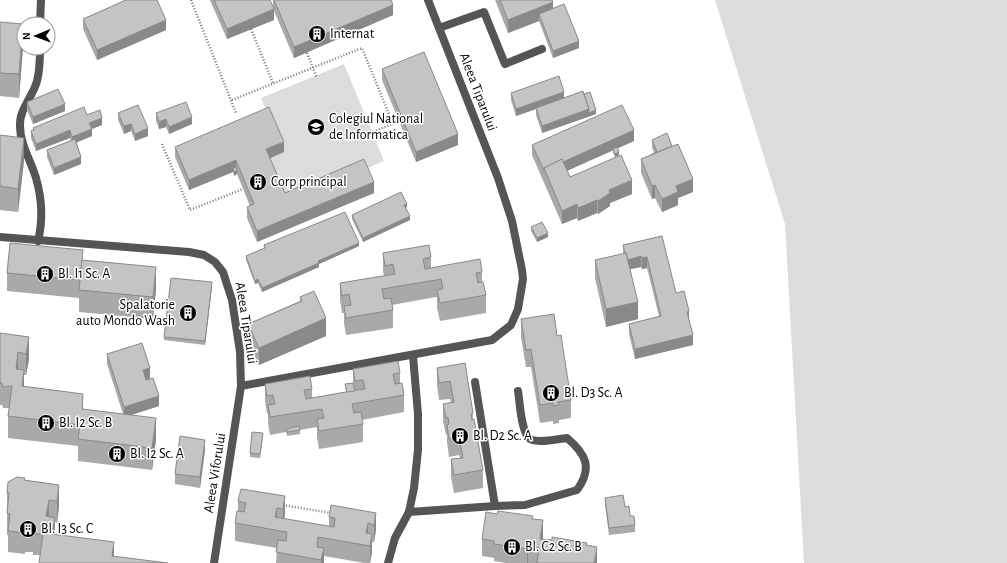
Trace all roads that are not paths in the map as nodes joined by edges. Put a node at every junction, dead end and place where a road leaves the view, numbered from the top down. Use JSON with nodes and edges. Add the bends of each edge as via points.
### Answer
{"nodes":[{"id":1,"x":40,"y":0,"type":"edge"},
{"id":2,"x":428,"y":0,"type":"edge"},
{"id":3,"x":40,"y":16,"type":"edge"},
{"id":4,"x":439,"y":28,"type":"junction"},
{"id":5,"x":542,"y":49,"type":"dead end"},
{"id":6,"x":39,"y":56,"type":"edge"},
{"id":7,"x":0,"y":237,"type":"edge"},
{"id":8,"x":38,"y":241,"type":"junction"},
{"id":9,"x":413,"y":356,"type":"junction"},
{"id":10,"x":475,"y":382,"type":"dead end"},
{"id":11,"x":241,"y":386,"type":"junction"},
{"id":12,"x":518,"y":391,"type":"dead end"},
{"id":13,"x":495,"y":506,"type":"junction"},
{"id":14,"x":409,"y":512,"type":"junction"},
{"id":15,"x":214,"y":563,"type":"edge"},
{"id":16,"x":388,"y":563,"type":"edge"}],
"edges":[{"from":1,"to":3,"type":"street"},
{"from":2,"to":4,"type":"street","name":"Aleea Tiparului"},
{"from":4,"to":5,"type":"street","via":[[484,12],[505,64]]},
{"from":4,"to":9,"type":"street","name":"Aleea Tiparului","via":[[498,178],[512,221],[523,279],[518,309],[510,325],[492,340]]},
{"from":6,"to":8,"type":"street","via":[[37,82],[21,114],[20,125],[20,134],[39,192],[41,227]]},
{"from":7,"to":8,"type":"street","name":"Aleea Tiparului"},
{"from":8,"to":11,"type":"street","name":"Aleea Tiparului","via":[[189,252],[204,255],[215,262],[223,272],[232,300],[240,352]]},
{"from":9,"to":11,"type":"street","name":"Aleea Tiparului"},
{"from":9,"to":14,"type":"street","via":[[418,450]]},
{"from":10,"to":13,"type":"street"},
{"from":11,"to":15,"type":"street","name":"Aleea Viforului"},
{"from":12,"to":13,"type":"street","via":[[524,432],[528,438],[533,441],[567,438],[582,455],[587,466],[586,475],[577,490],[525,505]]},
{"from":13,"to":14,"type":"street"},
{"from":14,"to":16,"type":"street","via":[[395,538]]}]}
